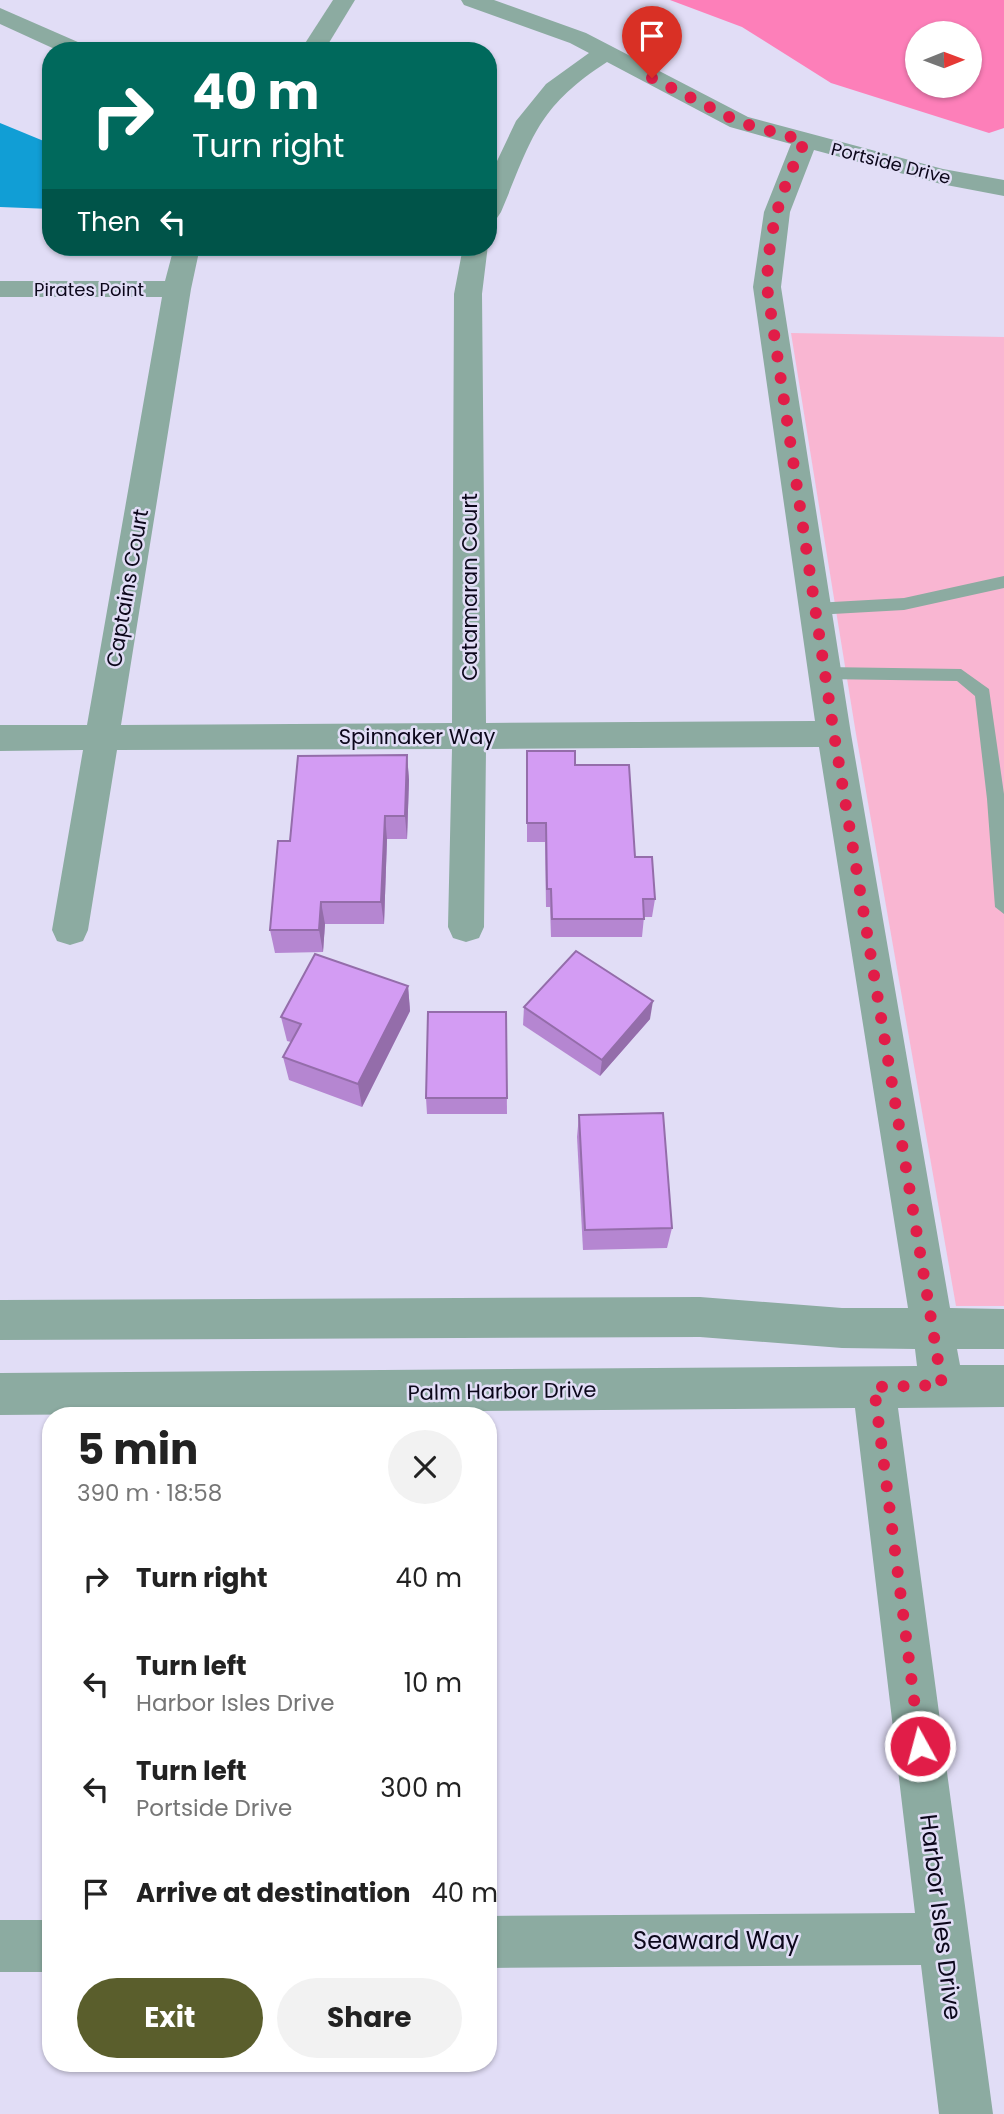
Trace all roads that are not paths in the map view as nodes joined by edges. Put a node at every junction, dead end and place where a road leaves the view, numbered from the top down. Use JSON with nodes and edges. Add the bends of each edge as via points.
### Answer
{"nodes":[{"id":1,"x":344,"y":0,"type":"edge"},
{"id":2,"x":472,"y":0,"type":"edge"},
{"id":3,"x":0,"y":15,"type":"edge"},
{"id":4,"x":59,"y":42,"type":"edge"},
{"id":5,"x":318,"y":42,"type":"edge"},
{"id":6,"x":605,"y":53,"type":"junction"},
{"id":7,"x":805,"y":141,"type":"junction"},
{"id":8,"x":1004,"y":188,"type":"edge"},
{"id":9,"x":497,"y":192,"type":"edge"},
{"id":10,"x":185,"y":256,"type":"edge"},
{"id":11,"x":474,"y":256,"type":"edge"},
{"id":12,"x":0,"y":289,"type":"edge"},
{"id":13,"x":177,"y":289,"type":"junction"},
{"id":14,"x":1004,"y":582,"type":"edge"},
{"id":15,"x":815,"y":609,"type":"junction"},
{"id":16,"x":824,"y":673,"type":"junction"},
{"id":17,"x":834,"y":734,"type":"junction"},
{"id":18,"x":470,"y":735,"type":"junction"},
{"id":19,"x":0,"y":738,"type":"edge"},
{"id":20,"x":102,"y":738,"type":"junction"},
{"id":21,"x":1004,"y":907,"type":"edge"},
{"id":22,"x":466,"y":927,"type":"dead end"},
{"id":23,"x":70,"y":930,"type":"dead end"},
{"id":24,"x":0,"y":1320,"type":"edge"},
{"id":25,"x":1004,"y":1329,"type":"edge"},
{"id":26,"x":933,"y":1330,"type":"junction"},
{"id":27,"x":942,"y":1385,"type":"junction"},
{"id":28,"x":1004,"y":1386,"type":"edge"},
{"id":29,"x":874,"y":1387,"type":"junction"},
{"id":30,"x":0,"y":1394,"type":"edge"},
{"id":31,"x":945,"y":1939,"type":"junction"},
{"id":32,"x":497,"y":1942,"type":"edge"},
{"id":33,"x":42,"y":1945,"type":"edge"},
{"id":34,"x":0,"y":1946,"type":"edge"},
{"id":35,"x":966,"y":2114,"type":"edge"}],
"edges":[{"from":1,"to":5,"type":"street"},
{"from":2,"to":6,"type":"street","name":"Portside Drive","via":[[553,27]]},
{"from":3,"to":4,"type":"street"},
{"from":6,"to":7,"type":"street","name":"Portside Drive","via":[[722,114]]},
{"from":6,"to":9,"type":"street","via":[[546,97],[530,119]]},
{"from":7,"to":8,"type":"street","name":"Portside Drive"},
{"from":7,"to":15,"type":"street","via":[[772,223],[767,287]]},
{"from":10,"to":13,"type":"street","name":"Captains Court"},
{"from":11,"to":18,"type":"street","name":"Catamaran Court","via":[[468,295]]},
{"from":12,"to":13,"type":"street","name":"Pirates Point"},
{"from":13,"to":20,"type":"street","name":"Captains Court"},
{"from":14,"to":15,"type":"lane","via":[[904,604]]},
{"from":15,"to":16,"type":"street"},
{"from":16,"to":17,"type":"street"},
{"from":16,"to":21,"type":"lane","via":[[961,676],[982,693]]},
{"from":17,"to":18,"type":"street","name":"Spinnaker Way"},
{"from":17,"to":26,"type":"street"},
{"from":18,"to":20,"type":"street","name":"Spinnaker Way"},
{"from":18,"to":22,"type":"street","name":"Catamaran Court"},
{"from":19,"to":20,"type":"street","name":"Spinnaker Way"},
{"from":20,"to":23,"type":"street","name":"Captains Court"},
{"from":24,"to":26,"type":"street","via":[[700,1317]]},
{"from":25,"to":26,"type":"street"},
{"from":26,"to":27,"type":"street"},
{"from":27,"to":28,"type":"street","name":"Palm Harbor Drive"},
{"from":27,"to":29,"type":"street","name":"Palm Harbor Drive"},
{"from":29,"to":30,"type":"street","name":"Palm Harbor Drive"},
{"from":29,"to":31,"type":"street","name":"Harbor Isles Drive"},
{"from":31,"to":32,"type":"street","name":"Seaward Way"},
{"from":31,"to":35,"type":"street","name":"Harbor Isles Drive"},
{"from":33,"to":34,"type":"street"}]}
